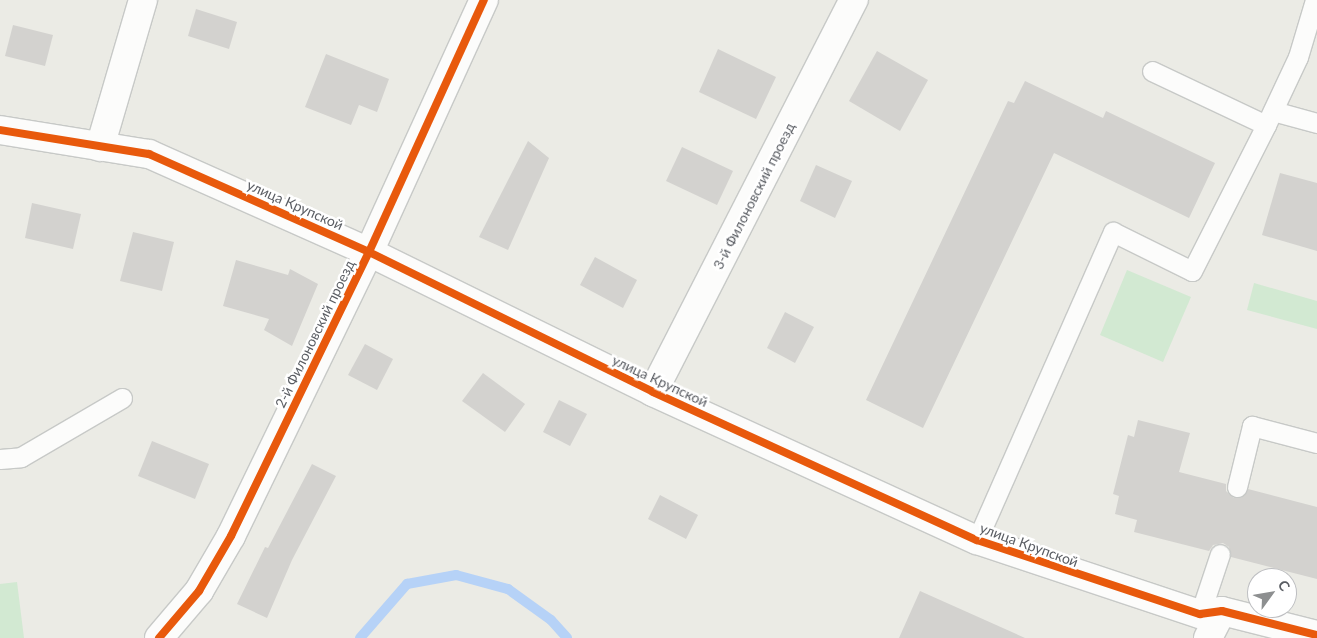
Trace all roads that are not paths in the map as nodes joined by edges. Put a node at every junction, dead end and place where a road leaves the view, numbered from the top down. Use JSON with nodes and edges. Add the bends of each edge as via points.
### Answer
{"nodes":[{"id":1,"x":143,"y":0,"type":"edge"},
{"id":2,"x":484,"y":0,"type":"edge"},
{"id":3,"x":854,"y":0,"type":"edge"},
{"id":4,"x":1315,"y":0,"type":"edge"},
{"id":5,"x":1311,"y":33,"type":"edge"},
{"id":6,"x":1152,"y":71,"type":"dead end"},
{"id":7,"x":1270,"y":118,"type":"junction"},
{"id":8,"x":1317,"y":124,"type":"edge"},
{"id":9,"x":0,"y":130,"type":"edge"},
{"id":10,"x":100,"y":147,"type":"junction"},
{"id":11,"x":369,"y":252,"type":"junction"},
{"id":12,"x":653,"y":392,"type":"junction"},
{"id":13,"x":122,"y":398,"type":"dead end"},
{"id":14,"x":1317,"y":443,"type":"edge"},
{"id":15,"x":0,"y":459,"type":"edge"},
{"id":16,"x":1237,"y":487,"type":"dead end"},
{"id":17,"x":977,"y":540,"type":"junction"},
{"id":18,"x":1220,"y":554,"type":"dead end"},
{"id":19,"x":1210,"y":621,"type":"edge"},
{"id":20,"x":1317,"y":635,"type":"edge"},
{"id":21,"x":160,"y":638,"type":"edge"}],
"edges":[{"from":1,"to":10,"type":"street"},
{"from":2,"to":11,"type":"street","name":"2-й Филоновский проезд"},
{"from":3,"to":12,"type":"street","name":"3-й Филоновский проезд"},
{"from":4,"to":5,"type":"lane"},
{"from":5,"to":7,"type":"lane"},
{"from":6,"to":7,"type":"lane"},
{"from":7,"to":8,"type":"lane"},
{"from":7,"to":17,"type":"lane","via":[[1192,271],[1113,232]]},
{"from":9,"to":10,"type":"street","name":"улица Крупской"},
{"from":10,"to":11,"type":"street","name":"улица Крупской","via":[[149,154]]},
{"from":11,"to":12,"type":"street","name":"улица Крупской"},
{"from":11,"to":21,"type":"street","name":"2-й Филоновский проезд","via":[[231,536],[199,591]]},
{"from":12,"to":17,"type":"street","name":"улица Крупской"},
{"from":13,"to":15,"type":"lane","via":[[21,457]]},
{"from":14,"to":16,"type":"lane","via":[[1252,426]]},
{"from":17,"to":19,"type":"street","name":"улица Крупской"},
{"from":18,"to":19,"type":"lane"},
{"from":19,"to":20,"type":"street","name":"улица Крупской"}]}
